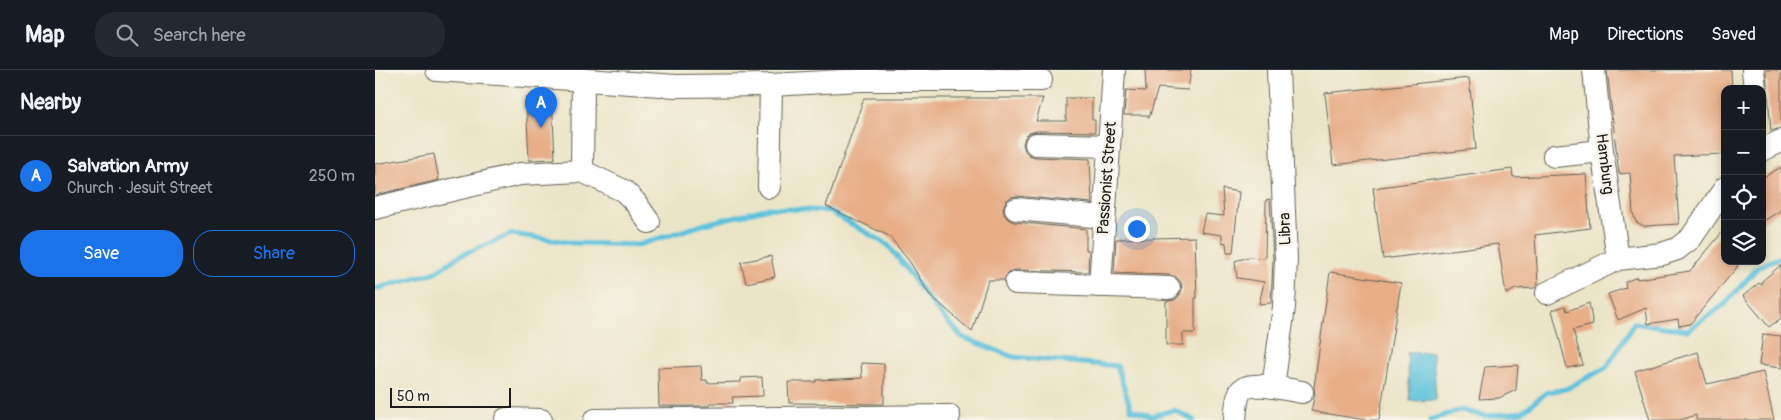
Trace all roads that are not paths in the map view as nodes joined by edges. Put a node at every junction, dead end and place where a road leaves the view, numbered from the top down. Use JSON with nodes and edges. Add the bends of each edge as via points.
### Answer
{"nodes":[{"id":1,"x":437,"y":70,"type":"edge"},
{"id":2,"x":1114,"y":70,"type":"edge"},
{"id":3,"x":1278,"y":70,"type":"edge"},
{"id":4,"x":1594,"y":70,"type":"edge"},
{"id":5,"x":1753,"y":70,"type":"edge"},
{"id":6,"x":583,"y":79,"type":"junction"},
{"id":7,"x":1041,"y":80,"type":"dead end"},
{"id":8,"x":771,"y":85,"type":"junction"},
{"id":9,"x":1755,"y":85,"type":"edge"},
{"id":10,"x":1036,"y":144,"type":"dead end"},
{"id":11,"x":1109,"y":146,"type":"junction"},
{"id":12,"x":1602,"y":151,"type":"junction"},
{"id":13,"x":1554,"y":156,"type":"dead end"},
{"id":14,"x":582,"y":171,"type":"junction"},
{"id":15,"x":769,"y":187,"type":"dead end"},
{"id":16,"x":1721,"y":194,"type":"edge"},
{"id":17,"x":375,"y":208,"type":"edge"},
{"id":18,"x":1016,"y":209,"type":"dead end"},
{"id":19,"x":1104,"y":217,"type":"junction"},
{"id":20,"x":649,"y":222,"type":"dead end"},
{"id":21,"x":1618,"y":259,"type":"junction"},
{"id":22,"x":1016,"y":283,"type":"dead end"},
{"id":23,"x":1100,"y":286,"type":"junction"},
{"id":24,"x":1169,"y":288,"type":"dead end"},
{"id":25,"x":1547,"y":293,"type":"dead end"},
{"id":26,"x":1273,"y":387,"type":"junction"},
{"id":27,"x":1302,"y":392,"type":"dead end"},
{"id":28,"x":949,"y":416,"type":"dead end"},
{"id":29,"x":505,"y":419,"type":"edge"},
{"id":30,"x":818,"y":419,"type":"edge"},
{"id":31,"x":541,"y":420,"type":"edge"},
{"id":32,"x":595,"y":420,"type":"edge"},
{"id":33,"x":1235,"y":420,"type":"edge"}],
"edges":[{"from":1,"to":6,"type":"street"},
{"from":2,"to":11,"type":"street","name":"Passionist Street"},
{"from":3,"to":26,"type":"street","name":"Libra","via":[[1286,259],[1285,307]]},
{"from":4,"to":12,"type":"street","name":"Hamburg"},
{"from":5,"to":9,"type":"street"},
{"from":6,"to":8,"type":"street","via":[[676,86]]},
{"from":6,"to":14,"type":"street"},
{"from":7,"to":8,"type":"street","via":[[861,80]]},
{"from":8,"to":15,"type":"street"},
{"from":10,"to":11,"type":"street"},
{"from":11,"to":19,"type":"street","name":"Passionist Street"},
{"from":12,"to":13,"type":"street"},
{"from":12,"to":21,"type":"street","name":"Hamburg"},
{"from":14,"to":17,"type":"street","via":[[520,174]]},
{"from":14,"to":20,"type":"street","via":[[624,192]]},
{"from":16,"to":21,"type":"street","via":[[1691,238],[1677,249]]},
{"from":18,"to":19,"type":"street"},
{"from":19,"to":23,"type":"street","name":"Passionist Street"},
{"from":21,"to":25,"type":"street"},
{"from":22,"to":23,"type":"street"},
{"from":23,"to":24,"type":"street"},
{"from":26,"to":27,"type":"street"},
{"from":26,"to":33,"type":"street","via":[[1252,385],[1242,389]]},
{"from":28,"to":30,"type":"street"},
{"from":29,"to":31,"type":"street"},
{"from":30,"to":32,"type":"street"}]}
